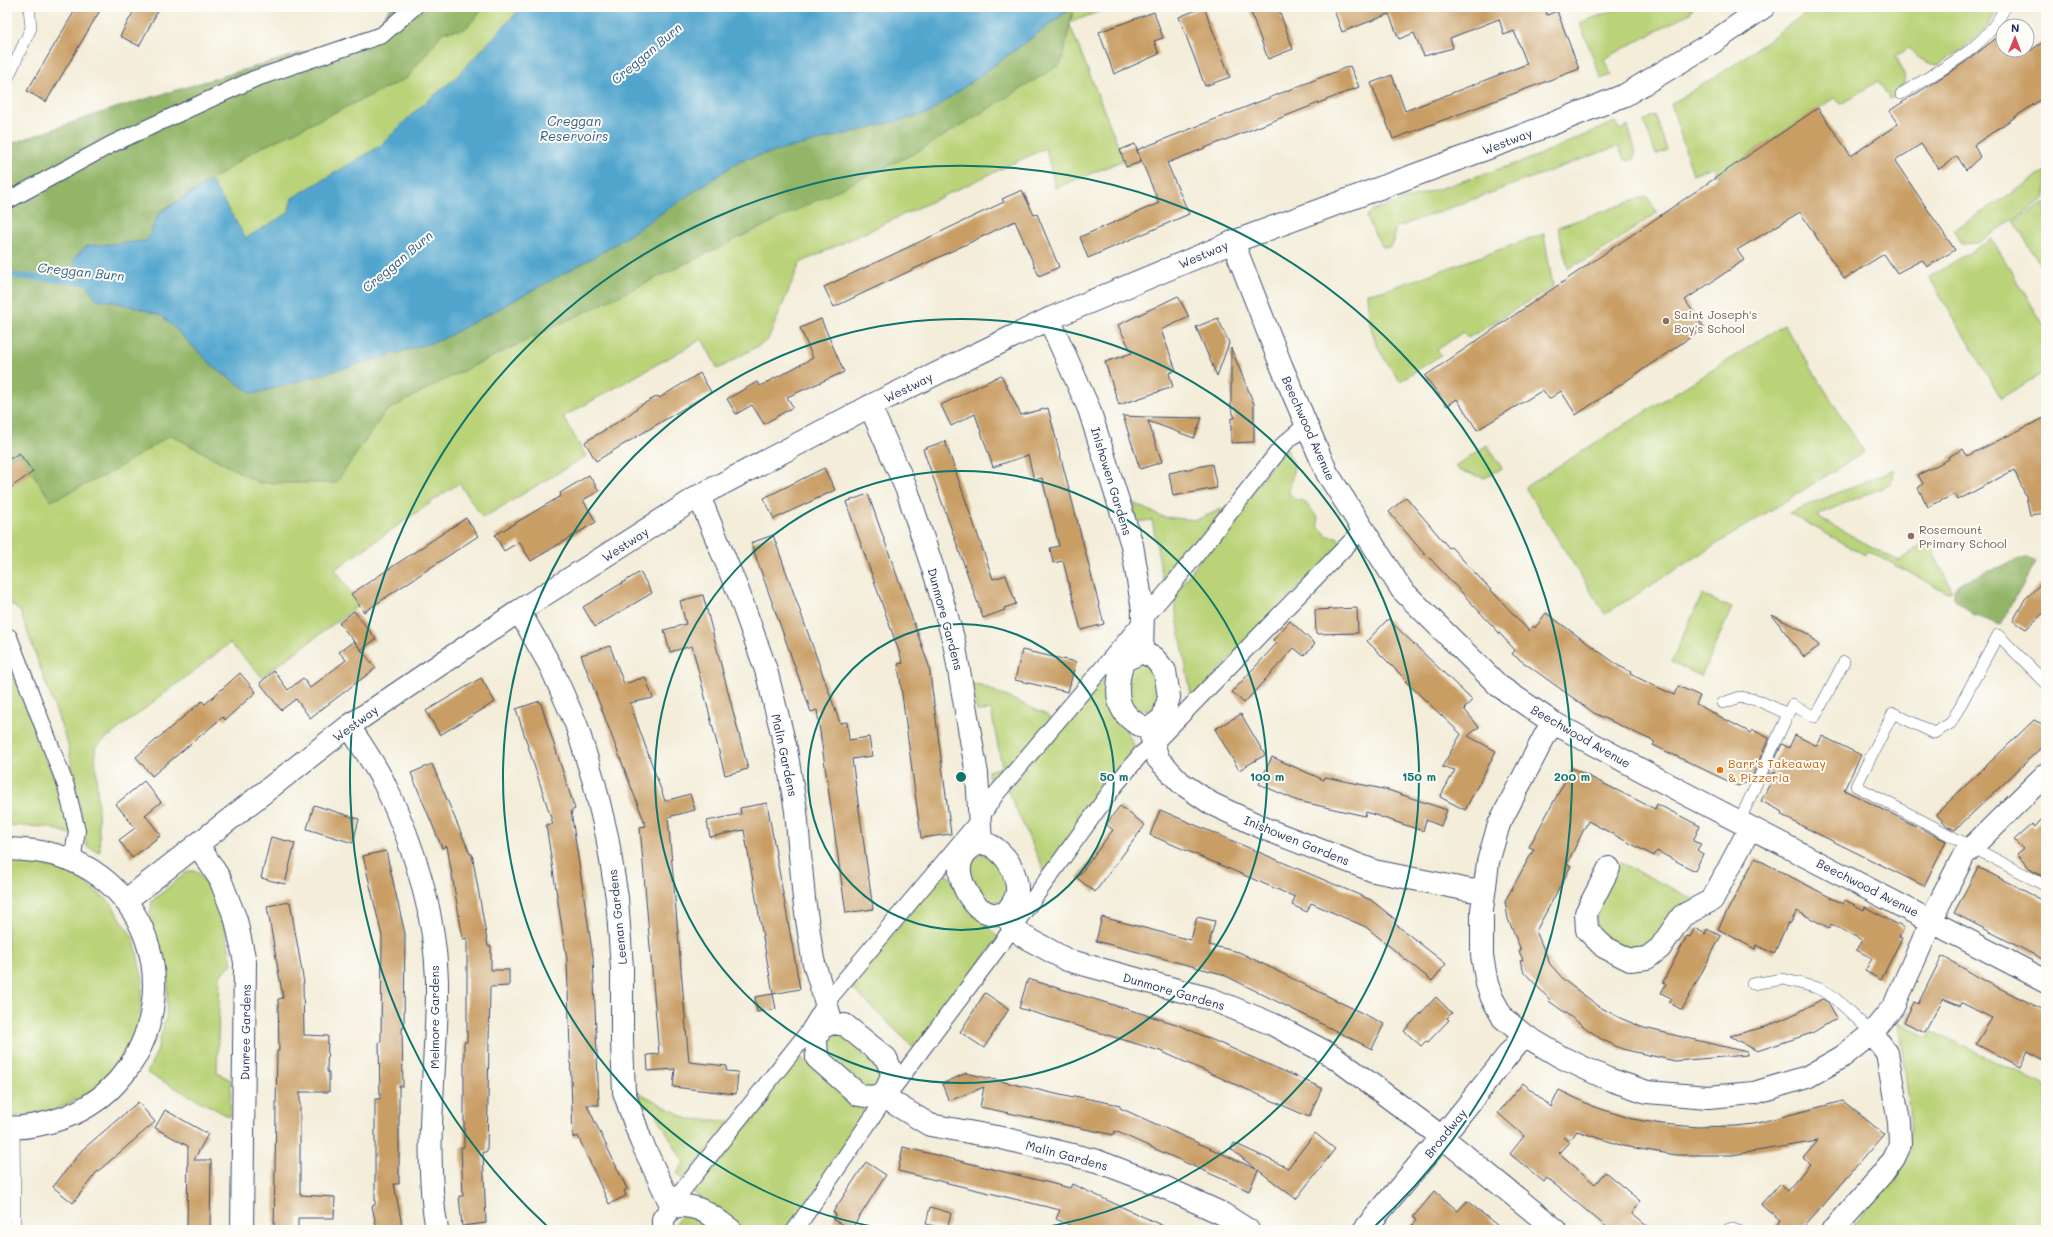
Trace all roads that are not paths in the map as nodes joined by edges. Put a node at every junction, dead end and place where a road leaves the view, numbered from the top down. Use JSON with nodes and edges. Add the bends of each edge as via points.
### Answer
{"nodes":[{"id":1,"x":29,"y":7,"type":"edge"},
{"id":2,"x":414,"y":7,"type":"edge"},
{"id":3,"x":1764,"y":7,"type":"edge"},
{"id":4,"x":2005,"y":7,"type":"edge"},
{"id":5,"x":7,"y":80,"type":"edge"},
{"id":6,"x":1901,"y":94,"type":"dead end"},
{"id":7,"x":7,"y":201,"type":"edge"},
{"id":8,"x":1233,"y":242,"type":"junction"},
{"id":9,"x":1049,"y":319,"type":"junction"},
{"id":10,"x":870,"y":406,"type":"junction"},
{"id":11,"x":1306,"y":425,"type":"junction"},
{"id":12,"x":699,"y":496,"type":"junction"},
{"id":13,"x":1364,"y":529,"type":"junction"},
{"id":14,"x":519,"y":612,"type":"junction"},
{"id":15,"x":1142,"y":619,"type":"junction"},
{"id":16,"x":7,"y":636,"type":"edge"},
{"id":17,"x":1142,"y":652,"type":"junction"},
{"id":18,"x":1844,"y":662,"type":"dead end"},
{"id":19,"x":2046,"y":683,"type":"edge"},
{"id":20,"x":1723,"y":703,"type":"dead end"},
{"id":21,"x":1788,"y":714,"type":"junction"},
{"id":22,"x":1552,"y":722,"type":"junction"},
{"id":23,"x":349,"y":726,"type":"junction"},
{"id":24,"x":1152,"y":737,"type":"junction"},
{"id":25,"x":2046,"y":774,"type":"edge"},
{"id":26,"x":979,"y":820,"type":"junction"},
{"id":27,"x":1745,"y":825,"type":"junction"},
{"id":28,"x":981,"y":843,"type":"junction"},
{"id":29,"x":198,"y":845,"type":"junction"},
{"id":30,"x":1973,"y":846,"type":"junction"},
{"id":31,"x":7,"y":849,"type":"edge"},
{"id":32,"x":72,"y":860,"type":"junction"},
{"id":33,"x":1608,"y":868,"type":"dead end"},
{"id":34,"x":2046,"y":886,"type":"edge"},
{"id":35,"x":1483,"y":891,"type":"junction"},
{"id":36,"x":125,"y":901,"type":"junction"},
{"id":37,"x":1009,"y":920,"type":"junction"},
{"id":38,"x":1932,"y":920,"type":"junction"},
{"id":39,"x":2046,"y":981,"type":"edge"},
{"id":40,"x":1752,"y":984,"type":"dead end"},
{"id":41,"x":826,"y":1001,"type":"junction"},
{"id":42,"x":832,"y":1023,"type":"junction"},
{"id":43,"x":1872,"y":1033,"type":"junction"},
{"id":44,"x":1524,"y":1035,"type":"junction"},
{"id":45,"x":886,"y":1095,"type":"junction"},
{"id":46,"x":11,"y":1127,"type":"edge"},
{"id":47,"x":1442,"y":1137,"type":"junction"},
{"id":48,"x":671,"y":1204,"type":"junction"},
{"id":49,"x":15,"y":1230,"type":"edge"},
{"id":50,"x":242,"y":1230,"type":"edge"},
{"id":51,"x":437,"y":1230,"type":"edge"},
{"id":52,"x":653,"y":1230,"type":"edge"},
{"id":53,"x":663,"y":1230,"type":"edge"},
{"id":54,"x":731,"y":1230,"type":"edge"},
{"id":55,"x":795,"y":1230,"type":"edge"},
{"id":56,"x":1248,"y":1230,"type":"edge"},
{"id":57,"x":1364,"y":1230,"type":"edge"},
{"id":58,"x":1556,"y":1230,"type":"edge"},
{"id":59,"x":1727,"y":1230,"type":"edge"},
{"id":60,"x":1738,"y":1230,"type":"edge"},
{"id":61,"x":1833,"y":1230,"type":"edge"}],
"edges":[{"from":1,"to":5,"type":"lane","via":[[31,28]]},
{"from":2,"to":7,"type":"street","via":[[382,35],[254,79],[112,144]]},
{"from":3,"to":8,"type":"street","name":"Westway","via":[[1715,41],[1625,95],[1514,139]]},
{"from":4,"to":6,"type":"lane","via":[[2000,19],[1978,44]]},
{"from":8,"to":9,"type":"street","name":"Westway"},
{"from":8,"to":11,"type":"street","name":"Beechwood Avenue"},
{"from":9,"to":10,"type":"street","name":"Westway"},
{"from":9,"to":15,"type":"street","name":"Inishowen Gardens","via":[[1089,409],[1108,467],[1132,545],[1143,610]]},
{"from":10,"to":12,"type":"street","name":"Westway"},
{"from":10,"to":26,"type":"street","name":"Dunmore Gardens","via":[[907,490],[954,642],[977,774]]},
{"from":11,"to":13,"type":"street","name":"Beechwood Avenue","via":[[1327,474]]},
{"from":11,"to":15,"type":"street","via":[[1285,444],[1170,588]]},
{"from":12,"to":14,"type":"street","name":"Westway"},
{"from":12,"to":41,"type":"street","name":"Malin Gardens","via":[[738,591],[766,670],[786,749],[796,811],[812,960]]},
{"from":13,"to":22,"type":"street","name":"Beechwood Avenue","via":[[1402,590],[1499,686]]},
{"from":13,"to":24,"type":"street"},
{"from":14,"to":23,"type":"street","name":"Westway"},
{"from":14,"to":48,"type":"street","name":"Leenan Gardens","via":[[551,667],[576,724],[594,782],[607,836],[617,898],[622,968],[624,1092],[641,1141]]},
{"from":15,"to":17,"type":"street","name":"Inishowen Gardens"},
{"from":15,"to":26,"type":"street","via":[[996,794]]},
{"from":16,"to":32,"type":"street","via":[[66,786],[77,831]]},
{"from":17,"to":24,"type":"street","via":[[1154,658],[1165,671],[1169,697],[1163,718]]},
{"from":17,"to":24,"type":"street","via":[[1123,661],[1117,681],[1117,693],[1121,706],[1129,718]]},
{"from":18,"to":21,"type":"lane","via":[[1815,717],[1792,705]]},
{"from":19,"to":30,"type":"lane","via":[[1998,635],[1951,722],[1934,734],[1893,713],[1856,786]]},
{"from":20,"to":21,"type":"lane","via":[[1740,697],[1757,700]]},
{"from":21,"to":27,"type":"lane"},
{"from":22,"to":27,"type":"street","name":"Beechwood Avenue"},
{"from":22,"to":35,"type":"street","via":[[1499,824]]},
{"from":23,"to":29,"type":"street","name":"Westway"},
{"from":23,"to":51,"type":"street","name":"Melmore Gardens","via":[[383,782],[408,836],[432,930],[437,979],[431,1172]]},
{"from":24,"to":35,"type":"street","name":"Inishowen Gardens","via":[[1158,759],[1181,783],[1212,804],[1268,830],[1374,871]]},
{"from":24,"to":37,"type":"street"},
{"from":25,"to":30,"type":"street"},
{"from":26,"to":28,"type":"street","name":"Dunmore Gardens"},
{"from":26,"to":41,"type":"street"},
{"from":27,"to":33,"type":"street","via":[[1712,900],[1682,916],[1660,948],[1647,958],[1630,960],[1604,947],[1587,930],[1586,912]]},
{"from":27,"to":38,"type":"street","name":"Beechwood Avenue"},
{"from":28,"to":37,"type":"street","via":[[991,845],[1000,851],[1009,862],[1017,882],[1017,898]]},
{"from":28,"to":37,"type":"street","via":[[973,845],[964,854],[960,872],[964,886],[980,909]]},
{"from":29,"to":36,"type":"street","name":"Westway"},
{"from":29,"to":50,"type":"street","name":"Dunree Gardens","via":[[220,879],[236,920],[245,962]]},
{"from":30,"to":34,"type":"lane"},
{"from":30,"to":38,"type":"street","via":[[1964,855]]},
{"from":31,"to":32,"type":"street","via":[[39,850]]},
{"from":32,"to":36,"type":"street","via":[[101,877]]},
{"from":35,"to":44,"type":"street","via":[[1482,956],[1487,984],[1503,1018]]},
{"from":36,"to":46,"type":"street","via":[[143,932],[153,965],[154,1000],[147,1035],[131,1066],[107,1093],[78,1112],[45,1124]]},
{"from":37,"to":45,"type":"street"},
{"from":37,"to":47,"type":"street","name":"Dunmore Gardens","via":[[1023,936],[1067,960],[1211,999],[1272,1024],[1333,1056]]},
{"from":38,"to":39,"type":"street","name":"Beechwood Avenue"},
{"from":38,"to":43,"type":"street","via":[[1894,1006]]},
{"from":40,"to":43,"type":"lane","via":[[1783,979],[1818,988],[1836,998]]},
{"from":41,"to":42,"type":"street","name":"Malin Gardens"},
{"from":41,"to":48,"type":"street","via":[[808,1032]]},
{"from":42,"to":45,"type":"street","via":[[845,1026],[886,1058],[892,1073]]},
{"from":42,"to":45,"type":"street","via":[[820,1028],[816,1039],[818,1058],[859,1095]]},
{"from":43,"to":44,"type":"street","via":[[1842,1057],[1806,1077],[1754,1093],[1708,1097],[1647,1092],[1608,1079],[1561,1057]]},
{"from":43,"to":61,"type":"street","via":[[1887,1052],[1899,1122],[1900,1145],[1882,1175]]},
{"from":44,"to":47,"type":"street","name":"Broadway"},
{"from":45,"to":55,"type":"street"},
{"from":45,"to":56,"type":"street","name":"Malin Gardens","via":[[895,1104],[930,1125],[1002,1138],[1097,1160],[1223,1214]]},
{"from":46,"to":49,"type":"lane"},
{"from":47,"to":57,"type":"street","name":"Broadway"},
{"from":47,"to":58,"type":"street","name":"Dunmore Gardens"},
{"from":48,"to":52,"type":"street"},
{"from":48,"to":53,"type":"street","via":[[663,1219]]},
{"from":48,"to":54,"type":"street","via":[[686,1204],[698,1208]]},
{"from":59,"to":60,"type":"lane"}]}
